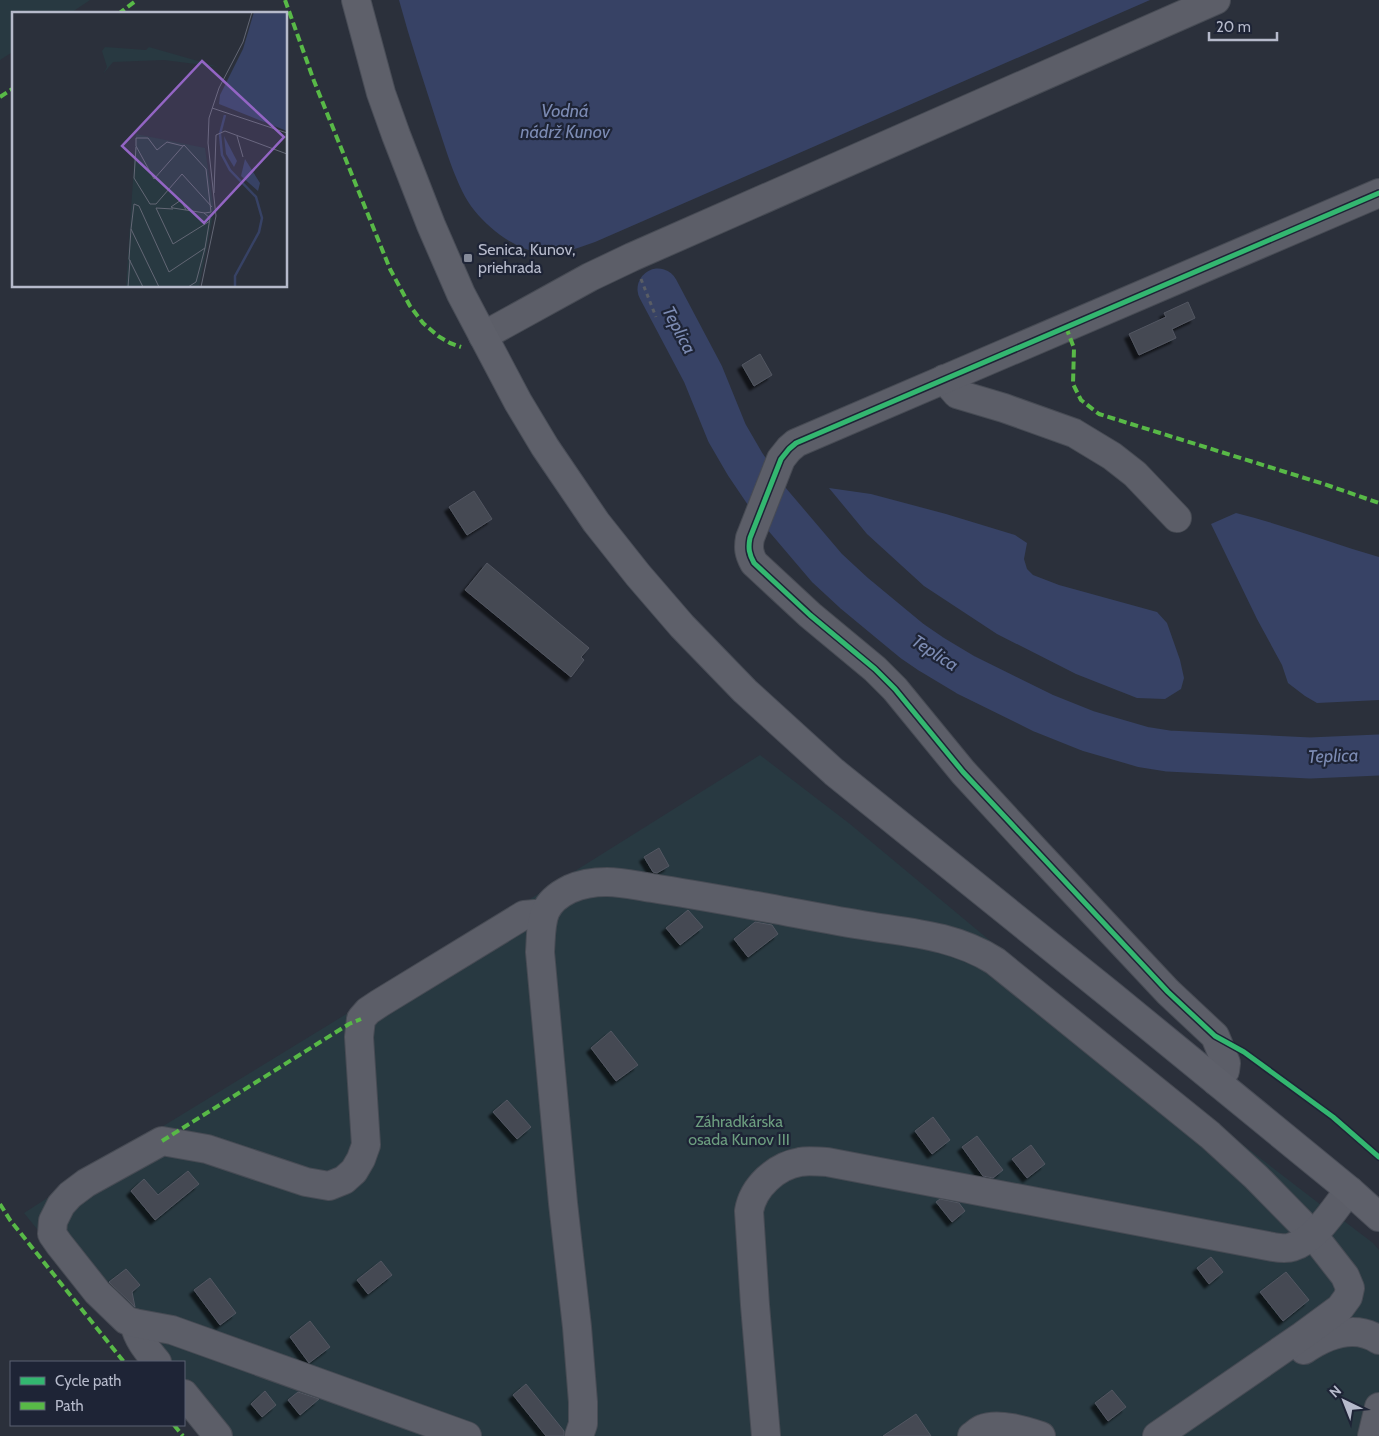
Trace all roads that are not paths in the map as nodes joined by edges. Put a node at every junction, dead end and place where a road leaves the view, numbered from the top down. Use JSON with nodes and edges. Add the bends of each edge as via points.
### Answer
{"nodes":[{"id":1,"x":356,"y":0,"type":"edge"},
{"id":2,"x":1216,"y":0,"type":"edge"},
{"id":3,"x":1379,"y":193,"type":"edge"},
{"id":4,"x":483,"y":336,"type":"junction"},
{"id":5,"x":944,"y":379,"type":"junction"},
{"id":6,"x":1177,"y":518,"type":"dead end"},
{"id":7,"x":543,"y":915,"type":"junction"},
{"id":8,"x":1216,"y":1081,"type":"junction"},
{"id":9,"x":1350,"y":1190,"type":"junction"},
{"id":10,"x":1379,"y":1217,"type":"edge"},
{"id":11,"x":1313,"y":1235,"type":"junction"},
{"id":12,"x":134,"y":1324,"type":"junction"},
{"id":13,"x":1379,"y":1340,"type":"edge"},
{"id":14,"x":156,"y":1361,"type":"edge"},
{"id":15,"x":185,"y":1395,"type":"edge"},
{"id":16,"x":1379,"y":1407,"type":"edge"},
{"id":17,"x":218,"y":1436,"type":"edge"},
{"id":18,"x":467,"y":1436,"type":"edge"},
{"id":19,"x":579,"y":1436,"type":"edge"},
{"id":20,"x":766,"y":1436,"type":"edge"},
{"id":21,"x":972,"y":1436,"type":"edge"},
{"id":22,"x":1041,"y":1436,"type":"edge"},
{"id":23,"x":1157,"y":1436,"type":"edge"},
{"id":24,"x":1179,"y":1436,"type":"edge"},
{"id":25,"x":1372,"y":1436,"type":"edge"}],
"edges":[{"from":1,"to":4,"type":"main road","via":[[382,93],[412,177],[461,294]]},
{"from":2,"to":4,"type":"lane","via":[[632,257]]},
{"from":3,"to":5,"type":"lane"},
{"from":4,"to":8,"type":"main road","via":[[545,447],[596,522],[682,626],[745,691],[834,772]]},
{"from":5,"to":6,"type":"lane","via":[[956,394],[1074,434],[1112,456],[1135,474]]},
{"from":5,"to":8,"type":"lane","via":[[789,448],[781,459],[750,538],[750,555],[754,563],[810,615],[895,689],[963,772],[1168,992],[1215,1036],[1226,1063],[1225,1071]]},
{"from":7,"to":11,"type":"lane","via":[[559,896],[572,889],[608,882],[692,894],[965,945],[995,961],[1210,1134]]},
{"from":7,"to":12,"type":"lane","via":[[524,915],[380,1003],[361,1019],[359,1037],[366,1145],[358,1165],[344,1180],[329,1186],[306,1182],[207,1149],[162,1141],[70,1195],[54,1220],[52,1234],[98,1292]]},
{"from":7,"to":19,"type":"lane","via":[[540,952],[582,1392],[583,1424]]},
{"from":8,"to":9,"type":"main road"},
{"from":9,"to":10,"type":"main road"},
{"from":9,"to":11,"type":"lane"},
{"from":11,"to":20,"type":"lane","via":[[1291,1248],[1273,1247],[827,1162],[800,1162],[787,1166],[765,1180],[756,1191],[749,1211]]},
{"from":11,"to":23,"type":"lane","via":[[1345,1276],[1350,1288],[1340,1308]]},
{"from":12,"to":14,"type":"lane","via":[[142,1345]]},
{"from":12,"to":18,"type":"lane","via":[[172,1330]]},
{"from":13,"to":24,"type":"lane","via":[[1360,1332],[1344,1332],[1311,1345]]},
{"from":15,"to":17,"type":"lane"},
{"from":16,"to":25,"type":"lane"},
{"from":21,"to":22,"type":"lane","via":[[982,1429],[995,1427]]}]}
